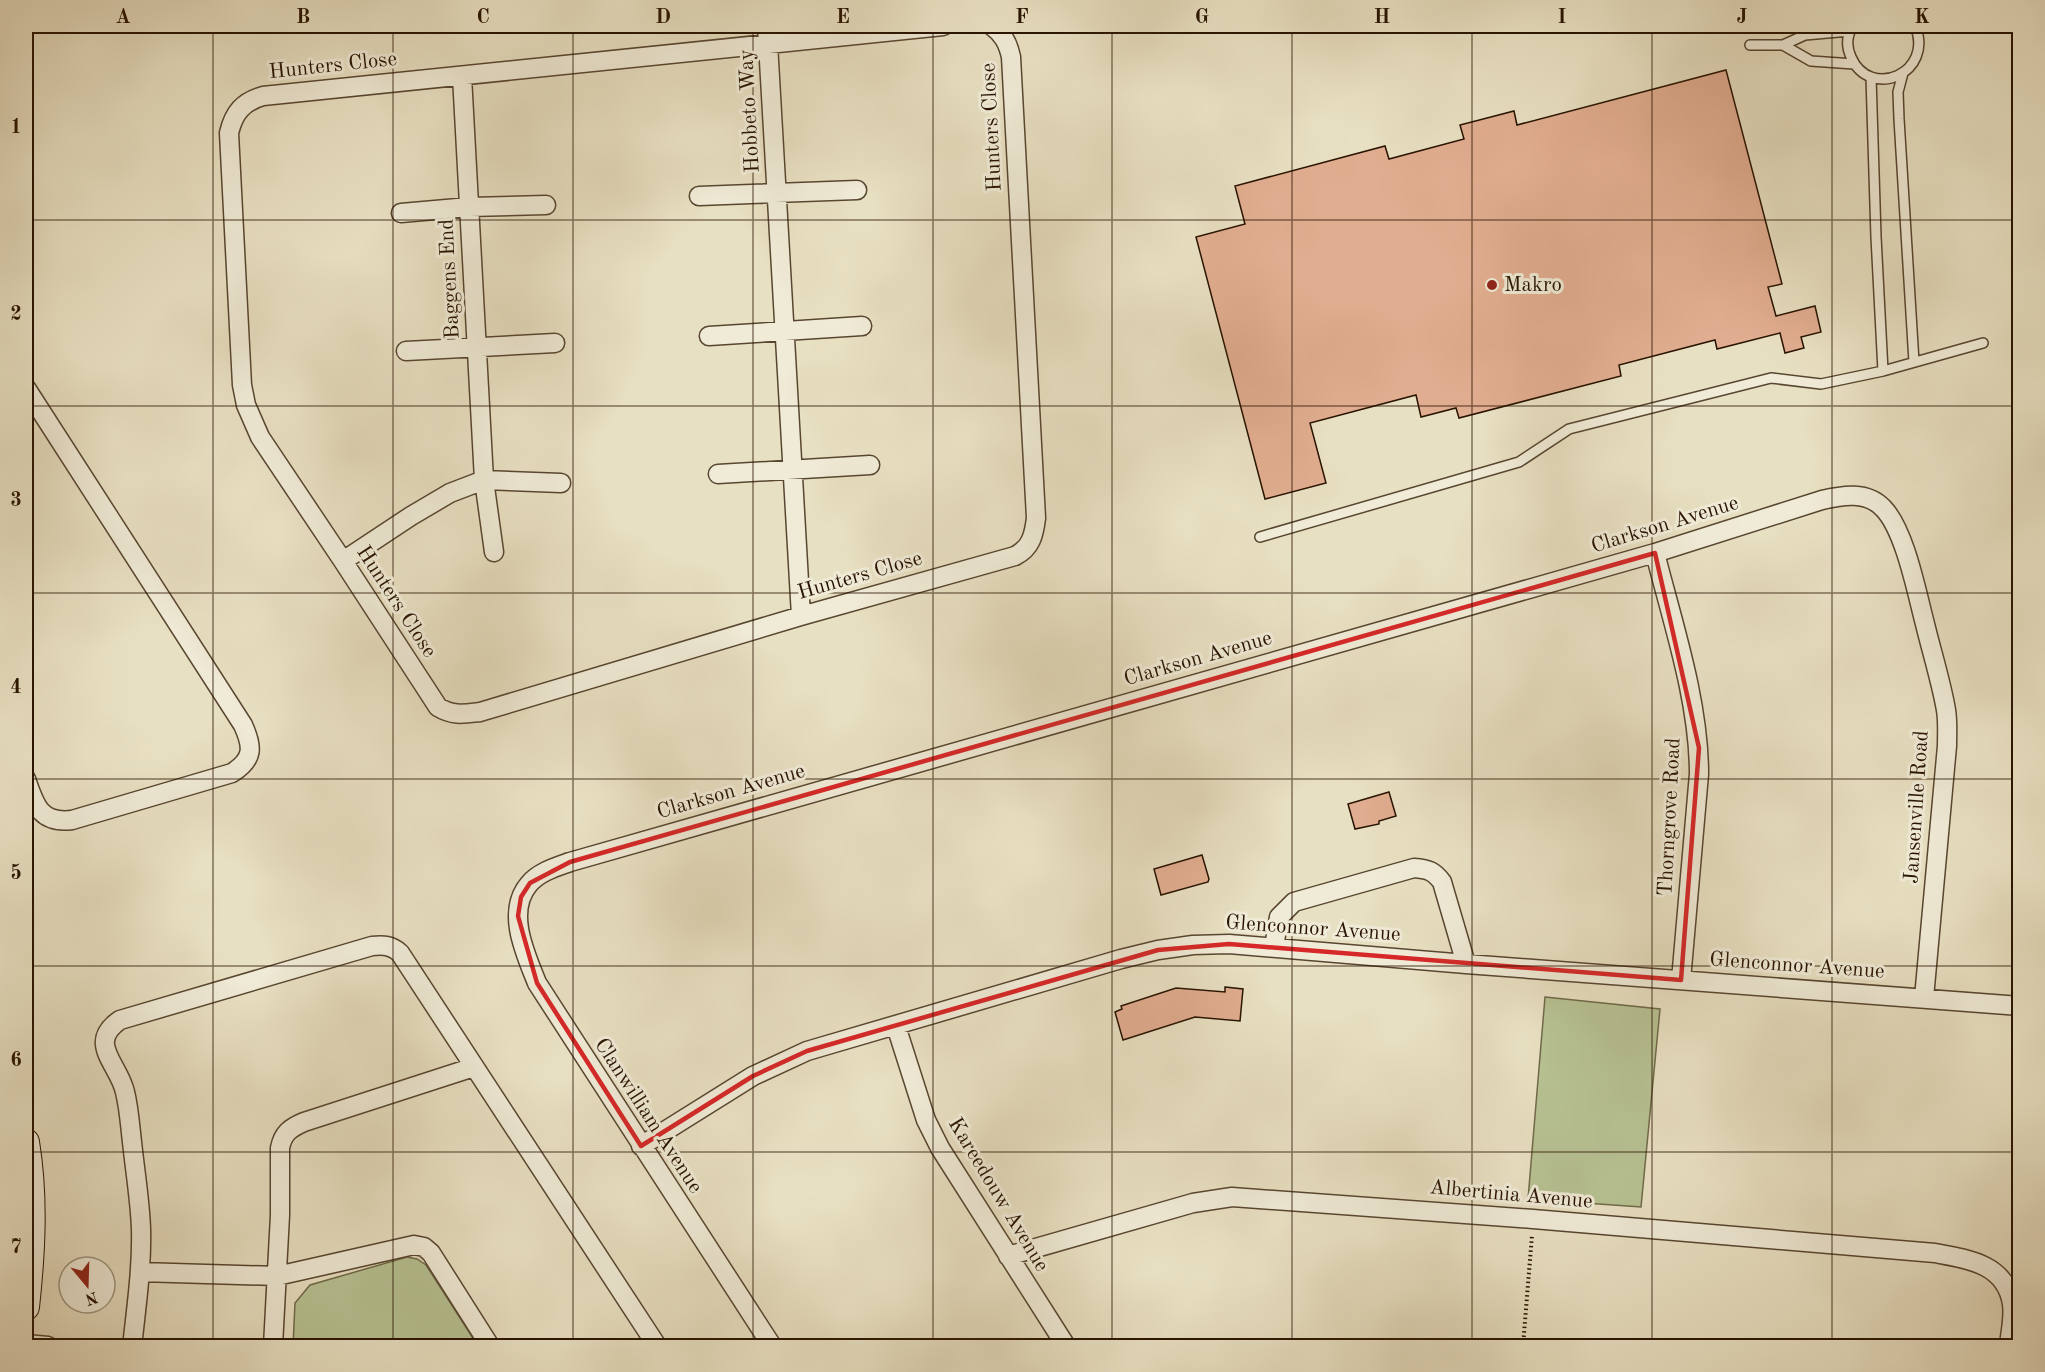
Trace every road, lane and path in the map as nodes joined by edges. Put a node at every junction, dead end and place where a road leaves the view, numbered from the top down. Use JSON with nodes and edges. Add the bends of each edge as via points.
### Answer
{"nodes":[{"id":1,"x":943,"y":26,"type":"edge"},
{"id":2,"x":992,"y":26,"type":"edge"},
{"id":3,"x":1915,"y":26,"type":"edge"},
{"id":4,"x":1851,"y":28,"type":"edge"},
{"id":5,"x":768,"y":34,"type":"edge"},
{"id":6,"x":1750,"y":45,"type":"dead end"},
{"id":7,"x":1783,"y":45,"type":"junction"},
{"id":8,"x":1854,"y":64,"type":"junction"},
{"id":9,"x":1903,"y":73,"type":"junction"},
{"id":10,"x":462,"y":76,"type":"junction"},
{"id":11,"x":1871,"y":77,"type":"junction"},
{"id":12,"x":858,"y":190,"type":"dead end"},
{"id":13,"x":777,"y":193,"type":"junction"},
{"id":14,"x":699,"y":196,"type":"dead end"},
{"id":15,"x":546,"y":205,"type":"dead end"},
{"id":16,"x":469,"y":207,"type":"junction"},
{"id":17,"x":401,"y":213,"type":"dead end"},
{"id":18,"x":862,"y":326,"type":"dead end"},
{"id":19,"x":784,"y":330,"type":"junction"},
{"id":20,"x":709,"y":336,"type":"dead end"},
{"id":21,"x":1983,"y":343,"type":"dead end"},
{"id":22,"x":555,"y":344,"type":"dead end"},
{"id":23,"x":476,"y":347,"type":"junction"},
{"id":24,"x":406,"y":351,"type":"dead end"},
{"id":25,"x":1914,"y":362,"type":"junction"},
{"id":26,"x":1883,"y":371,"type":"junction"},
{"id":27,"x":26,"y":388,"type":"edge"},
{"id":28,"x":870,"y":465,"type":"dead end"},
{"id":29,"x":792,"y":470,"type":"junction"},
{"id":30,"x":718,"y":474,"type":"dead end"},
{"id":31,"x":484,"y":480,"type":"junction"},
{"id":32,"x":561,"y":483,"type":"dead end"},
{"id":33,"x":1891,"y":519,"type":"joint"},
{"id":34,"x":1260,"y":537,"type":"dead end"},
{"id":35,"x":494,"y":552,"type":"dead end"},
{"id":36,"x":1655,"y":553,"type":"junction"},
{"id":37,"x":343,"y":561,"type":"junction"},
{"id":38,"x":801,"y":616,"type":"junction"},
{"id":39,"x":26,"y":779,"type":"edge"},
{"id":40,"x":521,"y":897,"type":"joint"},
{"id":41,"x":1274,"y":947,"type":"junction"},
{"id":42,"x":1466,"y":964,"type":"junction"},
{"id":43,"x":1681,"y":980,"type":"junction"},
{"id":44,"x":1924,"y":998,"type":"junction"},
{"id":45,"x":2019,"y":1006,"type":"edge"},
{"id":46,"x":896,"y":1026,"type":"junction"},
{"id":47,"x":474,"y":1067,"type":"junction"},
{"id":48,"x":26,"y":1142,"type":"edge"},
{"id":49,"x":641,"y":1146,"type":"junction"},
{"id":50,"x":1533,"y":1219,"type":"junction"},
{"id":51,"x":1008,"y":1256,"type":"junction"},
{"id":52,"x":140,"y":1272,"type":"junction"},
{"id":53,"x":277,"y":1276,"type":"junction"},
{"id":54,"x":26,"y":1307,"type":"edge"},
{"id":55,"x":133,"y":1338,"type":"dead end"},
{"id":56,"x":26,"y":1344,"type":"edge"},
{"id":57,"x":48,"y":1347,"type":"edge"},
{"id":58,"x":273,"y":1347,"type":"edge"},
{"id":59,"x":490,"y":1347,"type":"edge"},
{"id":60,"x":657,"y":1347,"type":"edge"},
{"id":61,"x":772,"y":1347,"type":"edge"},
{"id":62,"x":1066,"y":1347,"type":"edge"},
{"id":63,"x":1523,"y":1347,"type":"edge"},
{"id":64,"x":2009,"y":1347,"type":"edge"}],
"edges":[{"from":1,"to":5,"type":"street","name":"Hunters Close"},
{"from":2,"to":38,"type":"street","name":"Hunters Close","via":[[1001,33],[1011,57],[1034,532],[1025,551],[1015,556]]},
{"from":3,"to":9,"type":"lane","via":[[1920,45],[1917,56]]},
{"from":4,"to":7,"type":"lane","via":[[1805,35]]},
{"from":4,"to":8,"type":"lane","via":[[1847,42]]},
{"from":5,"to":10,"type":"street","name":"Hunters Close"},
{"from":5,"to":13,"type":"street","name":"Hobbeto Way"},
{"from":6,"to":7,"type":"lane"},
{"from":7,"to":8,"type":"lane","via":[[1811,61]]},
{"from":8,"to":11,"type":"lane"},
{"from":9,"to":11,"type":"lane","via":[[1893,78]]},
{"from":9,"to":25,"type":"lane","via":[[1898,92],[1899,119]]},
{"from":10,"to":16,"type":"street","name":"Baggens End"},
{"from":10,"to":37,"type":"street","name":"Hunters Close","via":[[263,96],[244,104],[232,119],[229,133],[246,405],[260,437]]},
{"from":11,"to":26,"type":"lane"},
{"from":12,"to":13,"type":"street","name":"Hobbeto Way"},
{"from":13,"to":14,"type":"street","name":"Hobbeto Way"},
{"from":13,"to":19,"type":"street","name":"Hobbeto Way"},
{"from":15,"to":16,"type":"street"},
{"from":16,"to":17,"type":"street"},
{"from":16,"to":23,"type":"street","name":"Baggens End"},
{"from":18,"to":19,"type":"street"},
{"from":19,"to":20,"type":"street"},
{"from":19,"to":29,"type":"street","name":"Hobbeto Way"},
{"from":21,"to":25,"type":"lane"},
{"from":22,"to":23,"type":"street"},
{"from":23,"to":24,"type":"street"},
{"from":23,"to":31,"type":"street","name":"Baggens End"},
{"from":25,"to":26,"type":"lane"},
{"from":26,"to":34,"type":"lane","via":[[1821,384],[1772,378],[1569,429],[1519,462]]},
{"from":27,"to":39,"type":"street","via":[[243,725],[250,749],[249,759],[232,773],[59,821],[43,814]]},
{"from":28,"to":29,"type":"street"},
{"from":29,"to":30,"type":"street"},
{"from":29,"to":38,"type":"street","name":"Hobbeto Way"},
{"from":31,"to":32,"type":"street"},
{"from":31,"to":35,"type":"street","name":"Baggens End"},
{"from":31,"to":37,"type":"street","via":[[450,493]]},
{"from":33,"to":36,"type":"street","name":"Clarkson Avenue","via":[[1873,501],[1858,495],[1842,495]]},
{"from":33,"to":44,"type":"street","name":"Jansenville Road","via":[[1910,568],[1946,711],[1947,747]]},
{"from":36,"to":40,"type":"street","name":"Clarkson Avenue","via":[[570,862],[548,870],[530,883]]},
{"from":36,"to":43,"type":"street","name":"Thorngrove Road","via":[[1696,718],[1699,748]]},
{"from":37,"to":38,"type":"street","name":"Hunters Close","via":[[430,698],[449,714],[480,712]]},
{"from":40,"to":49,"type":"street","name":"Clanwilliam Avenue","via":[[520,934],[537,983]]},
{"from":41,"to":42,"type":"street","name":"Glenconnor Avenue"},
{"from":41,"to":42,"type":"street","via":[[1279,917],[1294,902],[1425,868],[1442,882]]},
{"from":41,"to":46,"type":"street","name":"Glenconnor Avenue","via":[[1220,944],[1158,950]]},
{"from":42,"to":43,"type":"street","name":"Glenconnor Avenue"},
{"from":43,"to":44,"type":"street","name":"Glenconnor Avenue"},
{"from":44,"to":45,"type":"street","name":"Glenconnor Avenue"},
{"from":46,"to":49,"type":"street","name":"Glenconnor Avenue","via":[[807,1051],[753,1076]]},
{"from":46,"to":51,"type":"street","name":"Kareedouw Avenue","via":[[926,1120]]},
{"from":47,"to":52,"type":"street","via":[[400,953],[383,945],[372,945],[120,1020],[107,1032],[105,1041],[125,1090],[141,1229]]},
{"from":47,"to":53,"type":"street","via":[[291,1127],[280,1148]]},
{"from":47,"to":60,"type":"street"},
{"from":48,"to":54,"type":"street","via":[[33,1223]]},
{"from":49,"to":61,"type":"street","name":"Clanwilliam Avenue"},
{"from":50,"to":51,"type":"street","name":"Albertinia Avenue","via":[[1232,1197],[1193,1203]]},
{"from":50,"to":63,"type":"path"},
{"from":50,"to":64,"type":"street","name":"Albertinia Avenue","via":[[1935,1253],[1972,1260],[1990,1268],[2007,1286],[2012,1302]]},
{"from":51,"to":62,"type":"street","name":"Kareedouw Avenue"},
{"from":52,"to":53,"type":"street"},
{"from":52,"to":55,"type":"street"},
{"from":53,"to":58,"type":"street"},
{"from":53,"to":59,"type":"street","via":[[404,1246],[424,1247]]},
{"from":56,"to":57,"type":"street"}]}
